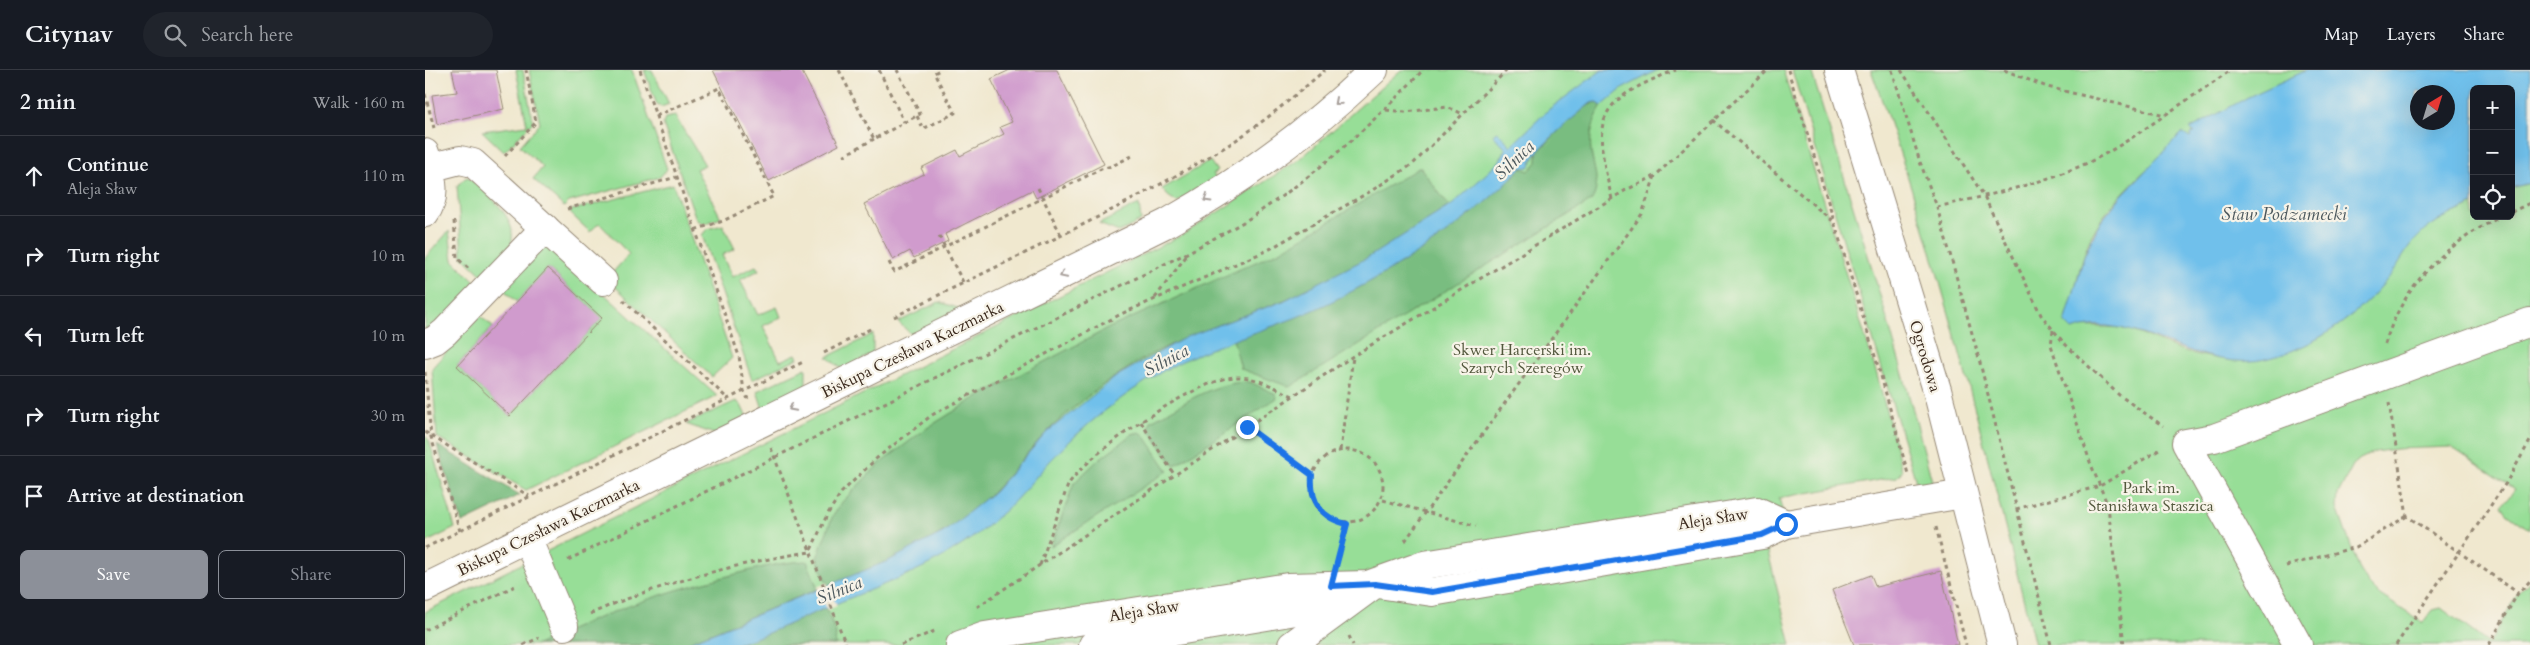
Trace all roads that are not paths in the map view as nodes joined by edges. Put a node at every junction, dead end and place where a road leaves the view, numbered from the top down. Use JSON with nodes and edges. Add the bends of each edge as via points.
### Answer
{"nodes":[{"id":1,"x":1374,"y":70,"type":"edge"},
{"id":2,"x":1839,"y":70,"type":"edge"},
{"id":3,"x":427,"y":161,"type":"edge"},
{"id":4,"x":425,"y":213,"type":"edge"},
{"id":5,"x":546,"y":229,"type":"junction"},
{"id":6,"x":603,"y":281,"type":"road end"},
{"id":7,"x":2530,"y":322,"type":"edge"},
{"id":8,"x":425,"y":344,"type":"edge"},
{"id":9,"x":1963,"y":494,"type":"junction"},
{"id":10,"x":527,"y":538,"type":"junction"},
{"id":11,"x":1375,"y":584,"type":"junction"},
{"id":12,"x":1331,"y":586,"type":"junction"},
{"id":13,"x":425,"y":588,"type":"edge"},
{"id":14,"x":1295,"y":611,"type":"junction"},
{"id":15,"x":1326,"y":619,"type":"junction"},
{"id":16,"x":564,"y":626,"type":"road end"},
{"id":17,"x":949,"y":637,"type":"edge"},
{"id":18,"x":1093,"y":645,"type":"edge"},
{"id":19,"x":1293,"y":645,"type":"edge"},
{"id":20,"x":2002,"y":645,"type":"edge"},
{"id":21,"x":2298,"y":645,"type":"edge"}],
"edges":[{"from":1,"to":10,"type":"street","name":"Biskupa Czesława Kaczmarka","one_way":true,"via":[[1263,162],[1167,223]]},
{"from":2,"to":9,"type":"street","name":"Ogrodowa","via":[[1937,390]]},
{"from":3,"to":4,"type":"street","via":[[432,198]]},
{"from":3,"to":5,"type":"street","via":[[464,160],[473,163]]},
{"from":5,"to":6,"type":"street"},
{"from":5,"to":8,"type":"street","via":[[445,332]]},
{"from":7,"to":21,"type":"street","via":[[2214,438],[2186,443]]},
{"from":9,"to":11,"type":"street","name":"Aleja Sław","via":[[1786,524],[1762,535],[1432,592]]},
{"from":9,"to":20,"type":"street","name":"Ogrodowa"},
{"from":10,"to":13,"type":"street","name":"Biskupa Czesława Kaczmarka"},
{"from":10,"to":16,"type":"street"},
{"from":11,"to":12,"type":"street","name":"Aleja Sław"},
{"from":11,"to":15,"type":"street"},
{"from":12,"to":14,"type":"street","name":"Aleja Sław"},
{"from":12,"to":17,"type":"street","name":"Aleja Sław","via":[[1288,587],[979,637]]},
{"from":14,"to":15,"type":"street"},
{"from":14,"to":18,"type":"street","name":"Aleja Sław"},
{"from":15,"to":19,"type":"street"}]}
